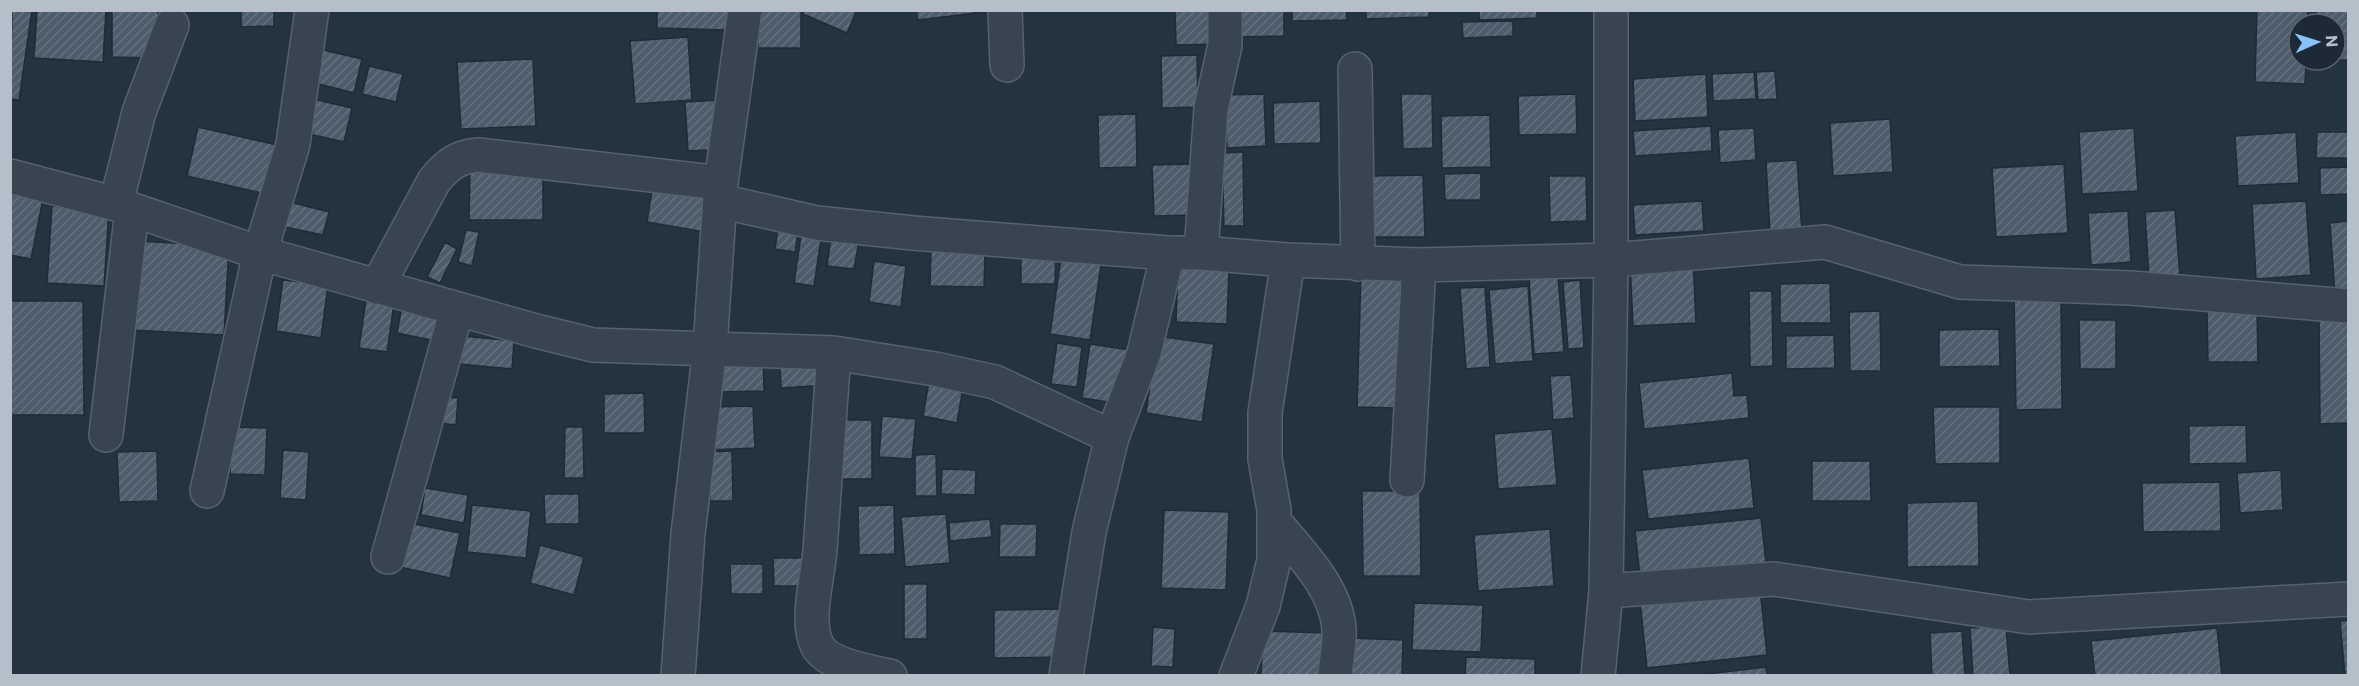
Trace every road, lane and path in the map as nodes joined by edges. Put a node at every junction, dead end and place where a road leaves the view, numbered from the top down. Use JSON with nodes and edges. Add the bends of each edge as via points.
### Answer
{"nodes":[{"id":1,"x":312,"y":10,"type":"edge"},
{"id":2,"x":745,"y":10,"type":"edge"},
{"id":3,"x":1005,"y":10,"type":"edge"},
{"id":4,"x":1225,"y":10,"type":"edge"},
{"id":5,"x":1611,"y":10,"type":"edge"},
{"id":6,"x":172,"y":25,"type":"dead end"},
{"id":7,"x":1007,"y":65,"type":"dead end"},
{"id":8,"x":1355,"y":69,"type":"dead end"},
{"id":9,"x":10,"y":176,"type":"edge"},
{"id":10,"x":721,"y":192,"type":"junction"},
{"id":11,"x":124,"y":207,"type":"junction"},
{"id":12,"x":260,"y":253,"type":"junction"},
{"id":13,"x":1168,"y":253,"type":"junction"},
{"id":14,"x":1201,"y":253,"type":"junction"},
{"id":15,"x":1288,"y":260,"type":"junction"},
{"id":16,"x":1611,"y":260,"type":"junction"},
{"id":17,"x":1358,"y":264,"type":"junction"},
{"id":18,"x":1419,"y":265,"type":"junction"},
{"id":19,"x":377,"y":287,"type":"junction"},
{"id":20,"x":2349,"y":306,"type":"edge"},
{"id":21,"x":457,"y":309,"type":"junction"},
{"id":22,"x":710,"y":348,"type":"junction"},
{"id":23,"x":834,"y":353,"type":"junction"},
{"id":24,"x":106,"y":435,"type":"dead end"},
{"id":25,"x":1112,"y":437,"type":"junction"},
{"id":26,"x":1407,"y":480,"type":"dead end"},
{"id":27,"x":207,"y":491,"type":"dead end"},
{"id":28,"x":1274,"y":521,"type":"junction"},
{"id":29,"x":388,"y":557,"type":"dead end"},
{"id":30,"x":1606,"y":591,"type":"junction"},
{"id":31,"x":2349,"y":599,"type":"edge"},
{"id":32,"x":678,"y":675,"type":"edge"},
{"id":33,"x":890,"y":675,"type":"edge"},
{"id":34,"x":1066,"y":675,"type":"edge"},
{"id":35,"x":1236,"y":675,"type":"edge"},
{"id":36,"x":1335,"y":675,"type":"edge"},
{"id":37,"x":1598,"y":675,"type":"edge"}],
"edges":[{"from":1,"to":12,"type":"street","via":[[293,144]]},
{"from":2,"to":10,"type":"street"},
{"from":3,"to":7,"type":"street"},
{"from":4,"to":14,"type":"street","via":[[1225,45],[1212,108]]},
{"from":5,"to":16,"type":"street"},
{"from":6,"to":11,"type":"street","via":[[139,112]]},
{"from":8,"to":17,"type":"street"},
{"from":9,"to":11,"type":"street"},
{"from":10,"to":13,"type":"street","via":[[817,223]]},
{"from":10,"to":19,"type":"street","via":[[478,155],[461,157],[446,166],[434,181]]},
{"from":10,"to":22,"type":"street"},
{"from":11,"to":12,"type":"street"},
{"from":11,"to":24,"type":"street"},
{"from":12,"to":19,"type":"street"},
{"from":12,"to":27,"type":"street"},
{"from":13,"to":14,"type":"street"},
{"from":13,"to":25,"type":"street","via":[[1144,353]]},
{"from":14,"to":15,"type":"street"},
{"from":15,"to":17,"type":"street"},
{"from":15,"to":28,"type":"street","via":[[1265,413],[1265,459]]},
{"from":16,"to":18,"type":"street"},
{"from":16,"to":20,"type":"street","via":[[1825,242],[1960,282],[2131,288]]},
{"from":16,"to":30,"type":"street"},
{"from":17,"to":18,"type":"street"},
{"from":18,"to":26,"type":"street"},
{"from":19,"to":21,"type":"street"},
{"from":21,"to":22,"type":"street","via":[[593,345]]},
{"from":21,"to":29,"type":"street"},
{"from":22,"to":23,"type":"street"},
{"from":22,"to":32,"type":"street","via":[[688,534]]},
{"from":23,"to":25,"type":"street","via":[[995,382]]},
{"from":23,"to":33,"type":"street","via":[[811,626],[817,646],[834,661]]},
{"from":25,"to":34,"type":"street","via":[[1089,532]]},
{"from":28,"to":35,"type":"street","via":[[1274,560],[1263,606]]},
{"from":28,"to":36,"type":"street","via":[[1316,573],[1331,600],[1339,628]]},
{"from":30,"to":31,"type":"street","via":[[1774,579],[2029,617]]},
{"from":30,"to":37,"type":"street"}]}
